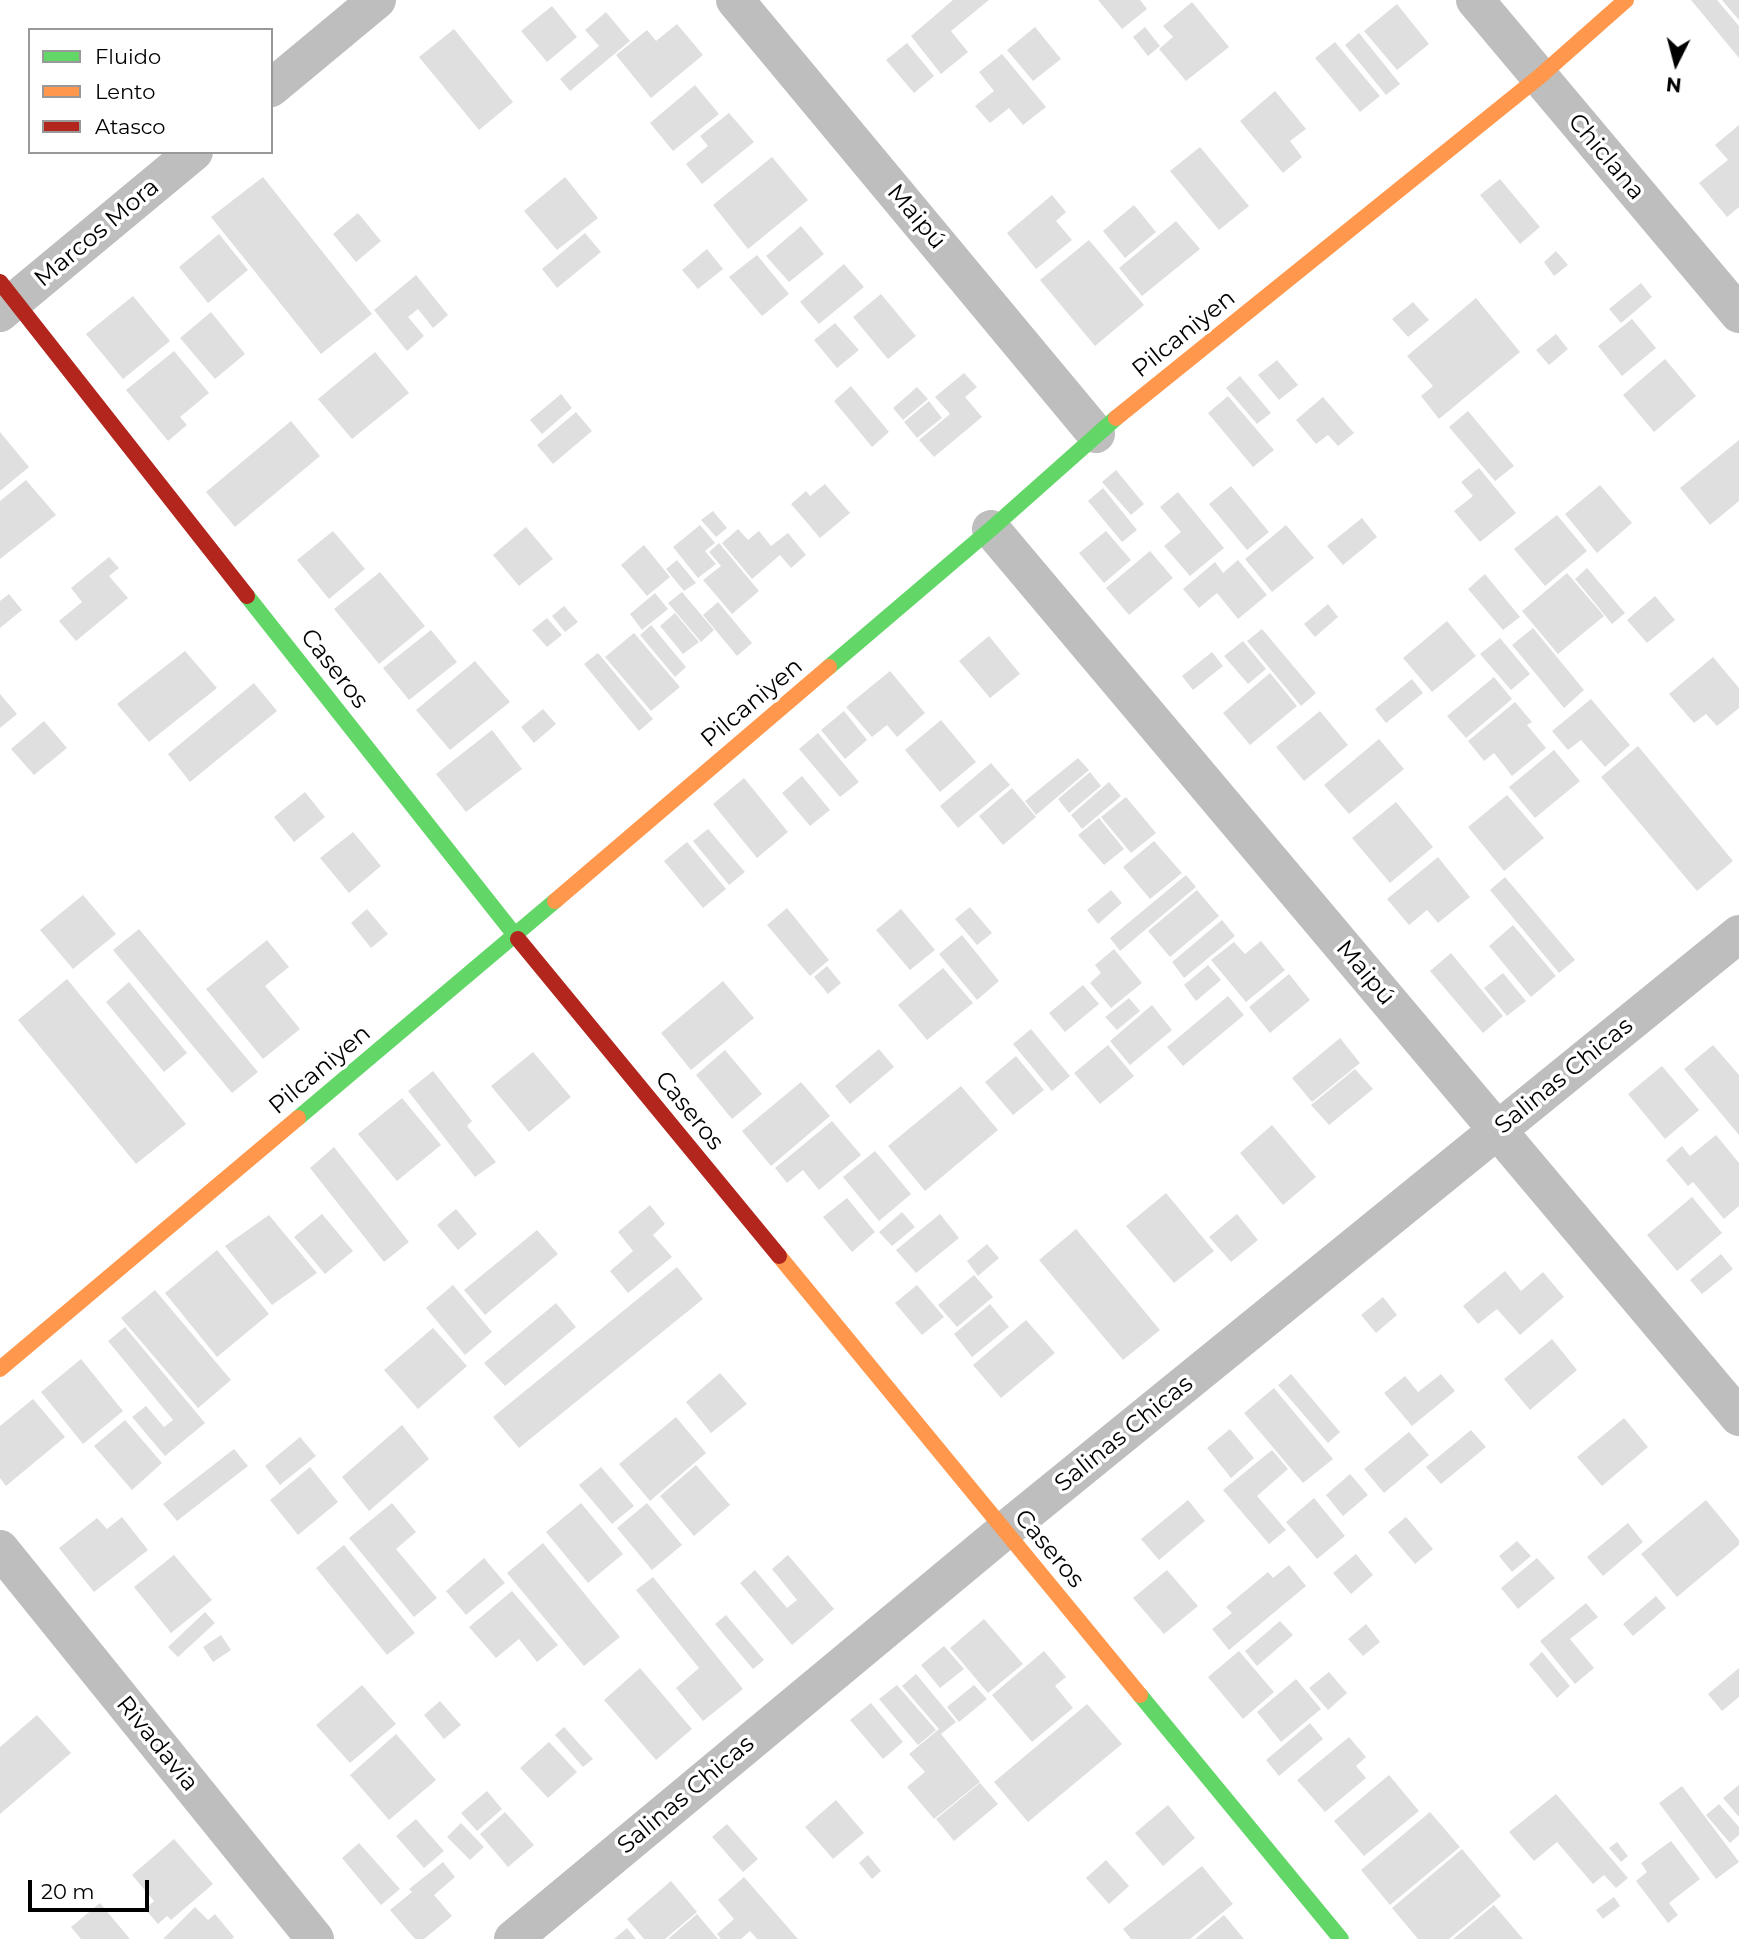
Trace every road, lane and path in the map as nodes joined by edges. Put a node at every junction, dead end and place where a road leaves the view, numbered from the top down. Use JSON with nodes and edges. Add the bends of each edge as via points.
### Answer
{"nodes":[{"id":1,"x":377,"y":0,"type":"edge"},
{"id":2,"x":735,"y":0,"type":"edge"},
{"id":3,"x":1475,"y":0,"type":"edge"},
{"id":4,"x":1626,"y":0,"type":"edge"},
{"id":5,"x":1539,"y":77,"type":"junction"},
{"id":6,"x":273,"y":86,"type":"edge"},
{"id":7,"x":191,"y":154,"type":"edge"},
{"id":8,"x":5,"y":299,"type":"edge"},
{"id":9,"x":1739,"y":314,"type":"edge"},
{"id":10,"x":1096,"y":435,"type":"junction"},
{"id":11,"x":991,"y":529,"type":"junction"},
{"id":12,"x":1739,"y":934,"type":"edge"},
{"id":13,"x":515,"y":935,"type":"junction"},
{"id":14,"x":1497,"y":1131,"type":"junction"},
{"id":15,"x":0,"y":1369,"type":"edge"},
{"id":16,"x":1739,"y":1417,"type":"edge"},
{"id":17,"x":1004,"y":1531,"type":"junction"},
{"id":18,"x":0,"y":1549,"type":"edge"},
{"id":19,"x":315,"y":1939,"type":"edge"},
{"id":20,"x":513,"y":1939,"type":"edge"},
{"id":21,"x":1341,"y":1939,"type":"edge"}],
"edges":[{"from":1,"to":6,"type":"street"},
{"from":2,"to":10,"type":"street","name":"Maipú"},
{"from":3,"to":5,"type":"street","name":"Chiclana"},
{"from":4,"to":5,"type":"street","name":"Pilcaniyen"},
{"from":5,"to":9,"type":"street","name":"Chiclana"},
{"from":5,"to":10,"type":"street","name":"Pilcaniyen"},
{"from":7,"to":8,"type":"street","name":"Marcos Mora"},
{"from":8,"to":13,"type":"street","name":"Caseros"},
{"from":10,"to":11,"type":"street","name":"Pilcaniyen"},
{"from":11,"to":13,"type":"street","name":"Pilcaniyen"},
{"from":11,"to":14,"type":"street","name":"Maipú"},
{"from":12,"to":14,"type":"street","name":"Salinas Chicas"},
{"from":13,"to":15,"type":"street","name":"Pilcaniyen"},
{"from":13,"to":17,"type":"street","name":"Caseros"},
{"from":14,"to":16,"type":"street","name":"Maipú"},
{"from":14,"to":17,"type":"street","name":"Salinas Chicas"},
{"from":17,"to":20,"type":"street","name":"Salinas Chicas"},
{"from":17,"to":21,"type":"street","name":"Caseros"},
{"from":18,"to":19,"type":"street","name":"Rivadavia"}]}
